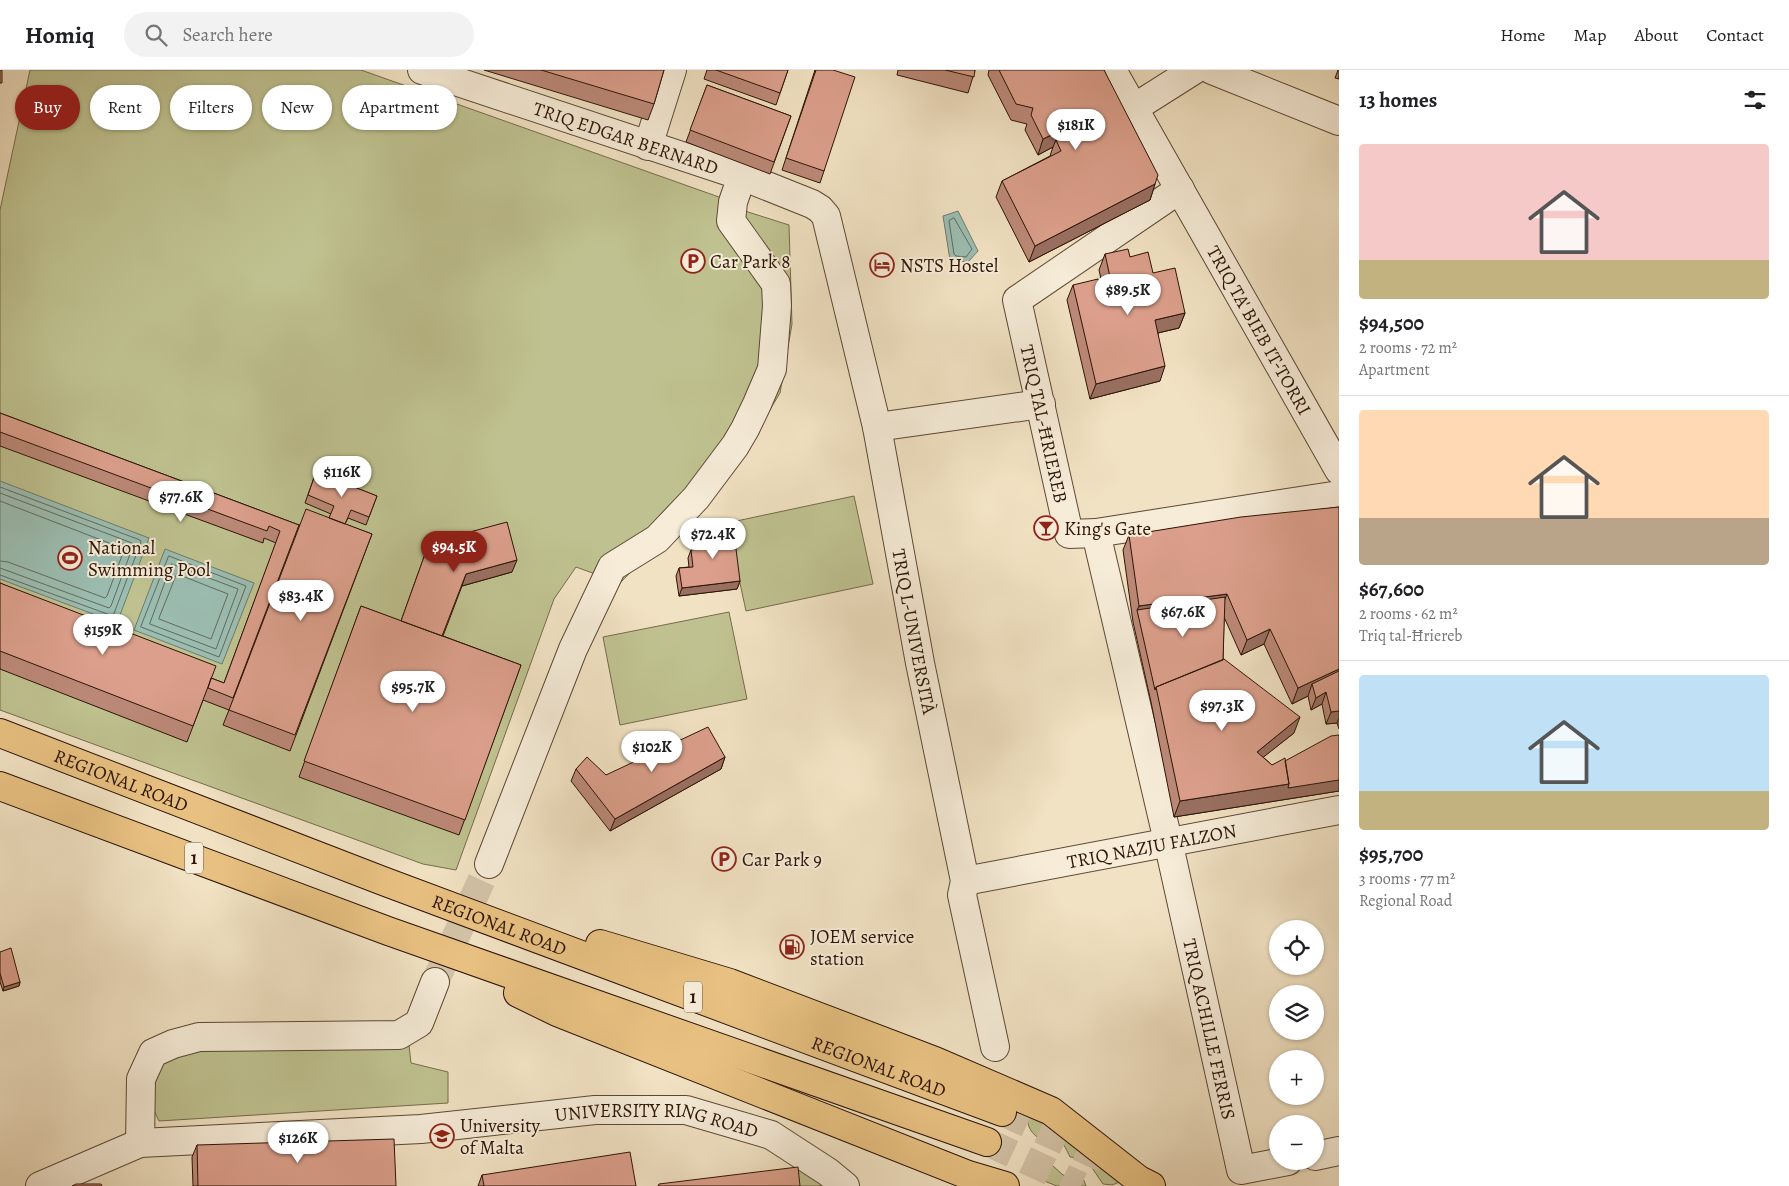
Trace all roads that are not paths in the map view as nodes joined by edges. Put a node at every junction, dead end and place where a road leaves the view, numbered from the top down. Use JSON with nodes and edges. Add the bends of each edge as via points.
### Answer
{"nodes":[{"id":1,"x":422,"y":70,"type":"edge"},
{"id":2,"x":672,"y":70,"type":"edge"},
{"id":3,"x":1112,"y":70,"type":"edge"},
{"id":4,"x":1194,"y":70,"type":"edge"},
{"id":5,"x":1212,"y":70,"type":"edge"},
{"id":6,"x":1134,"y":108,"type":"junction"},
{"id":7,"x":1339,"y":121,"type":"edge"},
{"id":8,"x":648,"y":146,"type":"junction"},
{"id":9,"x":742,"y":176,"type":"junction"},
{"id":10,"x":1180,"y":189,"type":"junction"},
{"id":11,"x":826,"y":216,"type":"joint"},
{"id":12,"x":1041,"y":404,"type":"junction"},
{"id":13,"x":878,"y":427,"type":"junction"},
{"id":14,"x":1339,"y":470,"type":"edge"},
{"id":15,"x":1339,"y":495,"type":"edge"},
{"id":16,"x":1096,"y":533,"type":"junction"},
{"id":17,"x":0,"y":733,"type":"edge"},
{"id":18,"x":0,"y":786,"type":"edge"},
{"id":19,"x":1339,"y":810,"type":"edge"},
{"id":20,"x":1168,"y":841,"type":"junction"},
{"id":21,"x":488,"y":864,"type":"tunnel mouth"},
{"id":22,"x":384,"y":881,"type":"junction"},
{"id":23,"x":965,"y":881,"type":"junction"},
{"id":24,"x":388,"y":931,"type":"junction"},
{"id":25,"x":435,"y":982,"type":"tunnel mouth"},
{"id":26,"x":995,"y":1047,"type":"dead end"},
{"id":27,"x":1002,"y":1112,"type":"tunnel mouth"},
{"id":28,"x":987,"y":1142,"type":"tunnel mouth"},
{"id":29,"x":140,"y":1143,"type":"junction"},
{"id":30,"x":1339,"y":1152,"type":"edge"},
{"id":31,"x":1324,"y":1154,"type":"edge"},
{"id":32,"x":1269,"y":1165,"type":"edge"},
{"id":33,"x":40,"y":1186,"type":"edge"},
{"id":34,"x":845,"y":1186,"type":"edge"},
{"id":35,"x":1005,"y":1186,"type":"edge"},
{"id":36,"x":1151,"y":1186,"type":"edge"}],
"edges":[{"from":1,"to":8,"type":"street","name":"TRIQ EDGAR BERNARD"},
{"from":2,"to":8,"type":"street"},
{"from":3,"to":6,"type":"street","name":"TRIQ TA' BIEB IT-TORRI"},
{"from":4,"to":6,"type":"street"},
{"from":5,"to":7,"type":"street"},
{"from":6,"to":10,"type":"street","name":"TRIQ TA' BIEB IT-TORRI"},
{"from":8,"to":9,"type":"street","name":"TRIQ EDGAR BERNARD"},
{"from":9,"to":11,"type":"street","name":"TRIQ EDGAR BERNARD","via":[[812,204]]},
{"from":9,"to":21,"type":"street","via":[[733,202],[731,221],[776,284],[772,369],[740,437],[696,498],[657,539],[612,567],[573,649]]},
{"from":10,"to":12,"type":"street","name":"TRIQ TAL-ĦRIEREB","via":[[1017,300]]},
{"from":10,"to":14,"type":"street","name":"TRIQ TA' BIEB IT-TORRI"},
{"from":11,"to":13,"type":"street","name":"TRIQ L-UNIVERSITÀ"},
{"from":12,"to":13,"type":"street"},
{"from":12,"to":16,"type":"street","name":"TRIQ TAL-ĦRIEREB","via":[[1068,534]]},
{"from":13,"to":23,"type":"street","name":"TRIQ L-UNIVERSITÀ","via":[[920,663]]},
{"from":15,"to":16,"type":"street"},
{"from":16,"to":20,"type":"street"},
{"from":17,"to":22,"type":"highway","name":"REGIONAL ROAD","number":"1"},
{"from":18,"to":24,"type":"highway","name":"REGIONAL ROAD","number":"1"},
{"from":19,"to":20,"type":"street","name":"TRIQ NAZJU FALZON"},
{"from":20,"to":23,"type":"street","name":"TRIQ NAZJU FALZON"},
{"from":20,"to":32,"type":"street","name":"TRIQ ACHILLE FERRIS","via":[[1241,1170]]},
{"from":22,"to":27,"type":"highway","name":"REGIONAL ROAD","number":"1"},
{"from":22,"to":36,"type":"highway","via":[[442,888],[598,943],[730,983],[917,1054],[1052,1111]]},
{"from":23,"to":26,"type":"street","name":"TRIQ L-UNIVERSITÀ","via":[[962,895]]},
{"from":24,"to":28,"type":"highway","name":"REGIONAL ROAD","number":"1"},
{"from":24,"to":35,"type":"highway","via":[[558,1012],[968,1175]]},
{"from":25,"to":29,"type":"street","via":[[419,1023],[399,1035],[198,1037],[153,1054],[141,1079]]},
{"from":29,"to":33,"type":"street","name":"UNIVERSITY RING ROAD"},
{"from":29,"to":34,"type":"street","name":"UNIVERSITY RING ROAD","via":[[421,1129],[595,1110],[686,1110],[771,1135]]},
{"from":30,"to":31,"type":"street"}]}
